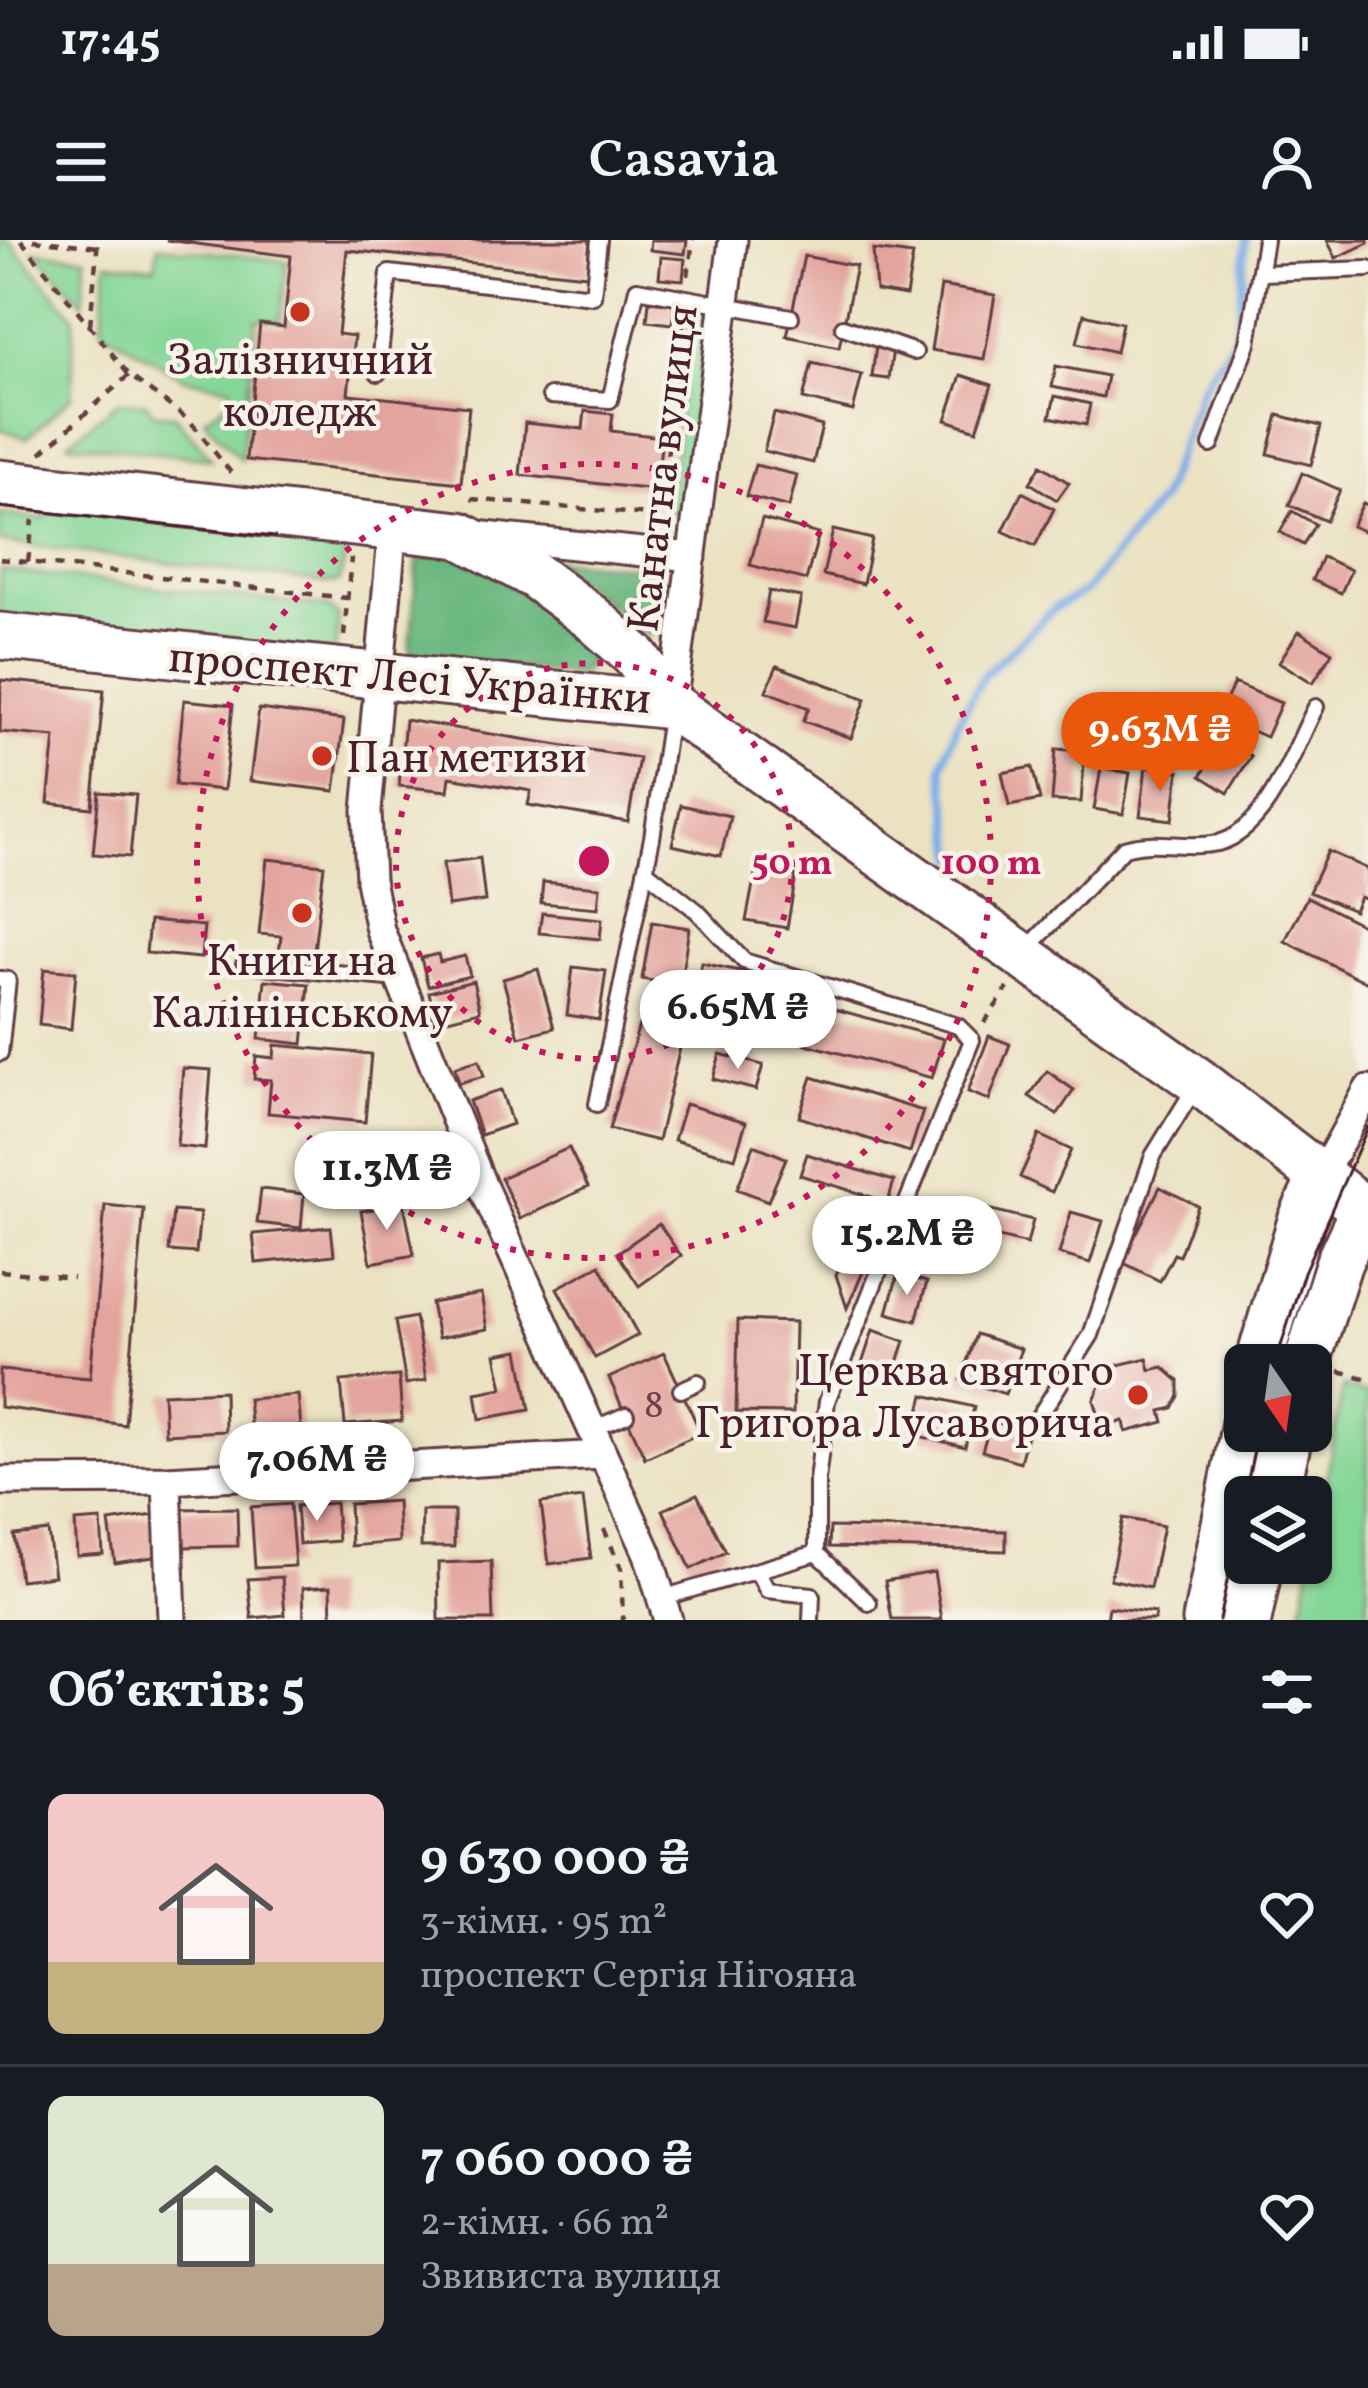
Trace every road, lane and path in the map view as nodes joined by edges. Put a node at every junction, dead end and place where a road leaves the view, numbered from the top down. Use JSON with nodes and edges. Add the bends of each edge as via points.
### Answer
{"nodes":[{"id":1,"x":21,"y":240,"type":"edge"},
{"id":2,"x":33,"y":240,"type":"edge"},
{"id":3,"x":599,"y":240,"type":"edge"},
{"id":4,"x":692,"y":240,"type":"edge"},
{"id":5,"x":733,"y":240,"type":"edge"},
{"id":6,"x":1265,"y":240,"type":"edge"},
{"id":7,"x":98,"y":244,"type":"edge"},
{"id":8,"x":1368,"y":269,"type":"edge"},
{"id":9,"x":1262,"y":273,"type":"junction"},
{"id":10,"x":686,"y":296,"type":"junction"},
{"id":11,"x":725,"y":301,"type":"junction"},
{"id":12,"x":791,"y":317,"type":"dead end"},
{"id":13,"x":90,"y":325,"type":"junction"},
{"id":14,"x":843,"y":327,"type":"dead end"},
{"id":15,"x":915,"y":352,"type":"dead end"},
{"id":16,"x":378,"y":373,"type":"dead end"},
{"id":17,"x":129,"y":375,"type":"junction"},
{"id":18,"x":550,"y":396,"type":"dead end"},
{"id":19,"x":1211,"y":445,"type":"dead end"},
{"id":20,"x":41,"y":453,"type":"dead end"},
{"id":21,"x":236,"y":478,"type":"dead end"},
{"id":22,"x":10,"y":489,"type":"edge"},
{"id":23,"x":456,"y":516,"type":"junction"},
{"id":24,"x":373,"y":533,"type":"junction"},
{"id":25,"x":692,"y":557,"type":"junction"},
{"id":26,"x":0,"y":559,"type":"edge"},
{"id":27,"x":28,"y":562,"type":"junction"},
{"id":28,"x":347,"y":598,"type":"junction"},
{"id":29,"x":0,"y":636,"type":"edge"},
{"id":30,"x":360,"y":666,"type":"junction"},
{"id":31,"x":672,"y":706,"type":"junction"},
{"id":32,"x":1316,"y":707,"type":"dead end"},
{"id":33,"x":646,"y":870,"type":"junction"},
{"id":34,"x":244,"y":964,"type":"dead end"},
{"id":35,"x":1015,"y":971,"type":"junction"},
{"id":36,"x":0,"y":979,"type":"edge"},
{"id":37,"x":398,"y":979,"type":"junction"},
{"id":38,"x":972,"y":1040,"type":"junction"},
{"id":39,"x":0,"y":1053,"type":"edge"},
{"id":40,"x":1198,"y":1081,"type":"junction"},
{"id":41,"x":1368,"y":1090,"type":"edge"},
{"id":42,"x":597,"y":1104,"type":"dead end"},
{"id":43,"x":1321,"y":1177,"type":"junction"},
{"id":44,"x":329,"y":1183,"type":"dead end"},
{"id":45,"x":482,"y":1185,"type":"junction"},
{"id":46,"x":1366,"y":1208,"type":"edge"},
{"id":47,"x":0,"y":1271,"type":"edge"},
{"id":48,"x":74,"y":1278,"type":"dead end"},
{"id":49,"x":1264,"y":1344,"type":"edge"},
{"id":50,"x":1328,"y":1344,"type":"edge"},
{"id":51,"x":1332,"y":1376,"type":"edge"},
{"id":52,"x":1368,"y":1379,"type":"edge"},
{"id":53,"x":698,"y":1382,"type":"dead end"},
{"id":54,"x":681,"y":1390,"type":"dead end"},
{"id":55,"x":626,"y":1415,"type":"dead end"},
{"id":56,"x":1037,"y":1418,"type":"dead end"},
{"id":57,"x":595,"y":1443,"type":"junction"},
{"id":58,"x":1239,"y":1452,"type":"edge"},
{"id":59,"x":167,"y":1480,"type":"junction"},
{"id":60,"x":0,"y":1481,"type":"edge"},
{"id":61,"x":817,"y":1553,"type":"junction"},
{"id":62,"x":758,"y":1573,"type":"junction"},
{"id":63,"x":1255,"y":1584,"type":"edge"},
{"id":64,"x":869,"y":1603,"type":"dead end"},
{"id":65,"x":667,"y":1609,"type":"edge"},
{"id":66,"x":172,"y":1620,"type":"edge"},
{"id":67,"x":811,"y":1620,"type":"edge"},
{"id":68,"x":1206,"y":1620,"type":"edge"},
{"id":69,"x":1247,"y":1620,"type":"edge"}],
"edges":[{"from":1,"to":13,"type":"path"},
{"from":2,"to":7,"type":"path"},
{"from":3,"to":16,"type":"lane","via":[[593,296],[389,273]]},
{"from":4,"to":10,"type":"path"},
{"from":5,"to":11,"type":"street","name":"Канатна вулиця"},
{"from":6,"to":9,"type":"lane"},
{"from":7,"to":13,"type":"path"},
{"from":8,"to":9,"type":"lane"},
{"from":9,"to":19,"type":"lane","via":[[1248,343]]},
{"from":10,"to":11,"type":"lane"},
{"from":10,"to":18,"type":"lane","via":[[637,289],[610,400]]},
{"from":10,"to":23,"type":"path","via":[[660,516]]},
{"from":11,"to":12,"type":"lane"},
{"from":11,"to":25,"type":"street","name":"Канатна вулиця"},
{"from":13,"to":17,"type":"path"},
{"from":14,"to":15,"type":"lane"},
{"from":17,"to":20,"type":"path"},
{"from":17,"to":21,"type":"path","via":[[190,421]]},
{"from":22,"to":24,"type":"main road","name":"проспект Лесі Українки"},
{"from":22,"to":27,"type":"path"},
{"from":23,"to":24,"type":"main road","name":"проспект Лесі Українки"},
{"from":23,"to":25,"type":"street","via":[[519,536]]},
{"from":23,"to":31,"type":"main road","name":"проспект Лесі Українки","via":[[592,618],[635,656]]},
{"from":24,"to":28,"type":"path"},
{"from":24,"to":30,"type":"street"},
{"from":25,"to":31,"type":"street","name":"Канатна вулиця"},
{"from":26,"to":27,"type":"path"},
{"from":27,"to":28,"type":"path"},
{"from":28,"to":30,"type":"path"},
{"from":29,"to":30,"type":"main road","name":"проспект Лесі Українки"},
{"from":30,"to":31,"type":"main road","name":"проспект Лесі Українки"},
{"from":30,"to":37,"type":"street","via":[[370,880]]},
{"from":31,"to":33,"type":"lane"},
{"from":31,"to":35,"type":"main road"},
{"from":32,"to":35,"type":"lane","via":[[1241,832],[1218,843],[1124,848]]},
{"from":33,"to":38,"type":"lane","via":[[744,961],[958,1027]]},
{"from":33,"to":42,"type":"lane"},
{"from":34,"to":37,"type":"lane"},
{"from":35,"to":38,"type":"path"},
{"from":35,"to":40,"type":"main road"},
{"from":36,"to":39,"type":"lane","via":[[8,980]]},
{"from":37,"to":45,"type":"street"},
{"from":38,"to":61,"type":"lane","via":[[827,1401]]},
{"from":40,"to":43,"type":"main road"},
{"from":40,"to":56,"type":"lane","via":[[1153,1156],[1090,1335]]},
{"from":41,"to":43,"type":"street"},
{"from":43,"to":46,"type":"main road"},
{"from":43,"to":49,"type":"main road"},
{"from":44,"to":45,"type":"lane"},
{"from":45,"to":57,"type":"street"},
{"from":46,"to":50,"type":"main road","via":[[1339,1262]]},
{"from":47,"to":48,"type":"path"},
{"from":51,"to":52,"type":"path"},
{"from":53,"to":54,"type":"lane"},
{"from":55,"to":57,"type":"lane"},
{"from":57,"to":59,"type":"street"},
{"from":57,"to":65,"type":"street"},
{"from":58,"to":68,"type":"main road"},
{"from":59,"to":60,"type":"street"},
{"from":59,"to":66,"type":"street"},
{"from":61,"to":62,"type":"lane"},
{"from":61,"to":64,"type":"lane"},
{"from":62,"to":65,"type":"lane"},
{"from":62,"to":67,"type":"lane","via":[[767,1590],[812,1595]]},
{"from":63,"to":69,"type":"main road"}]}
